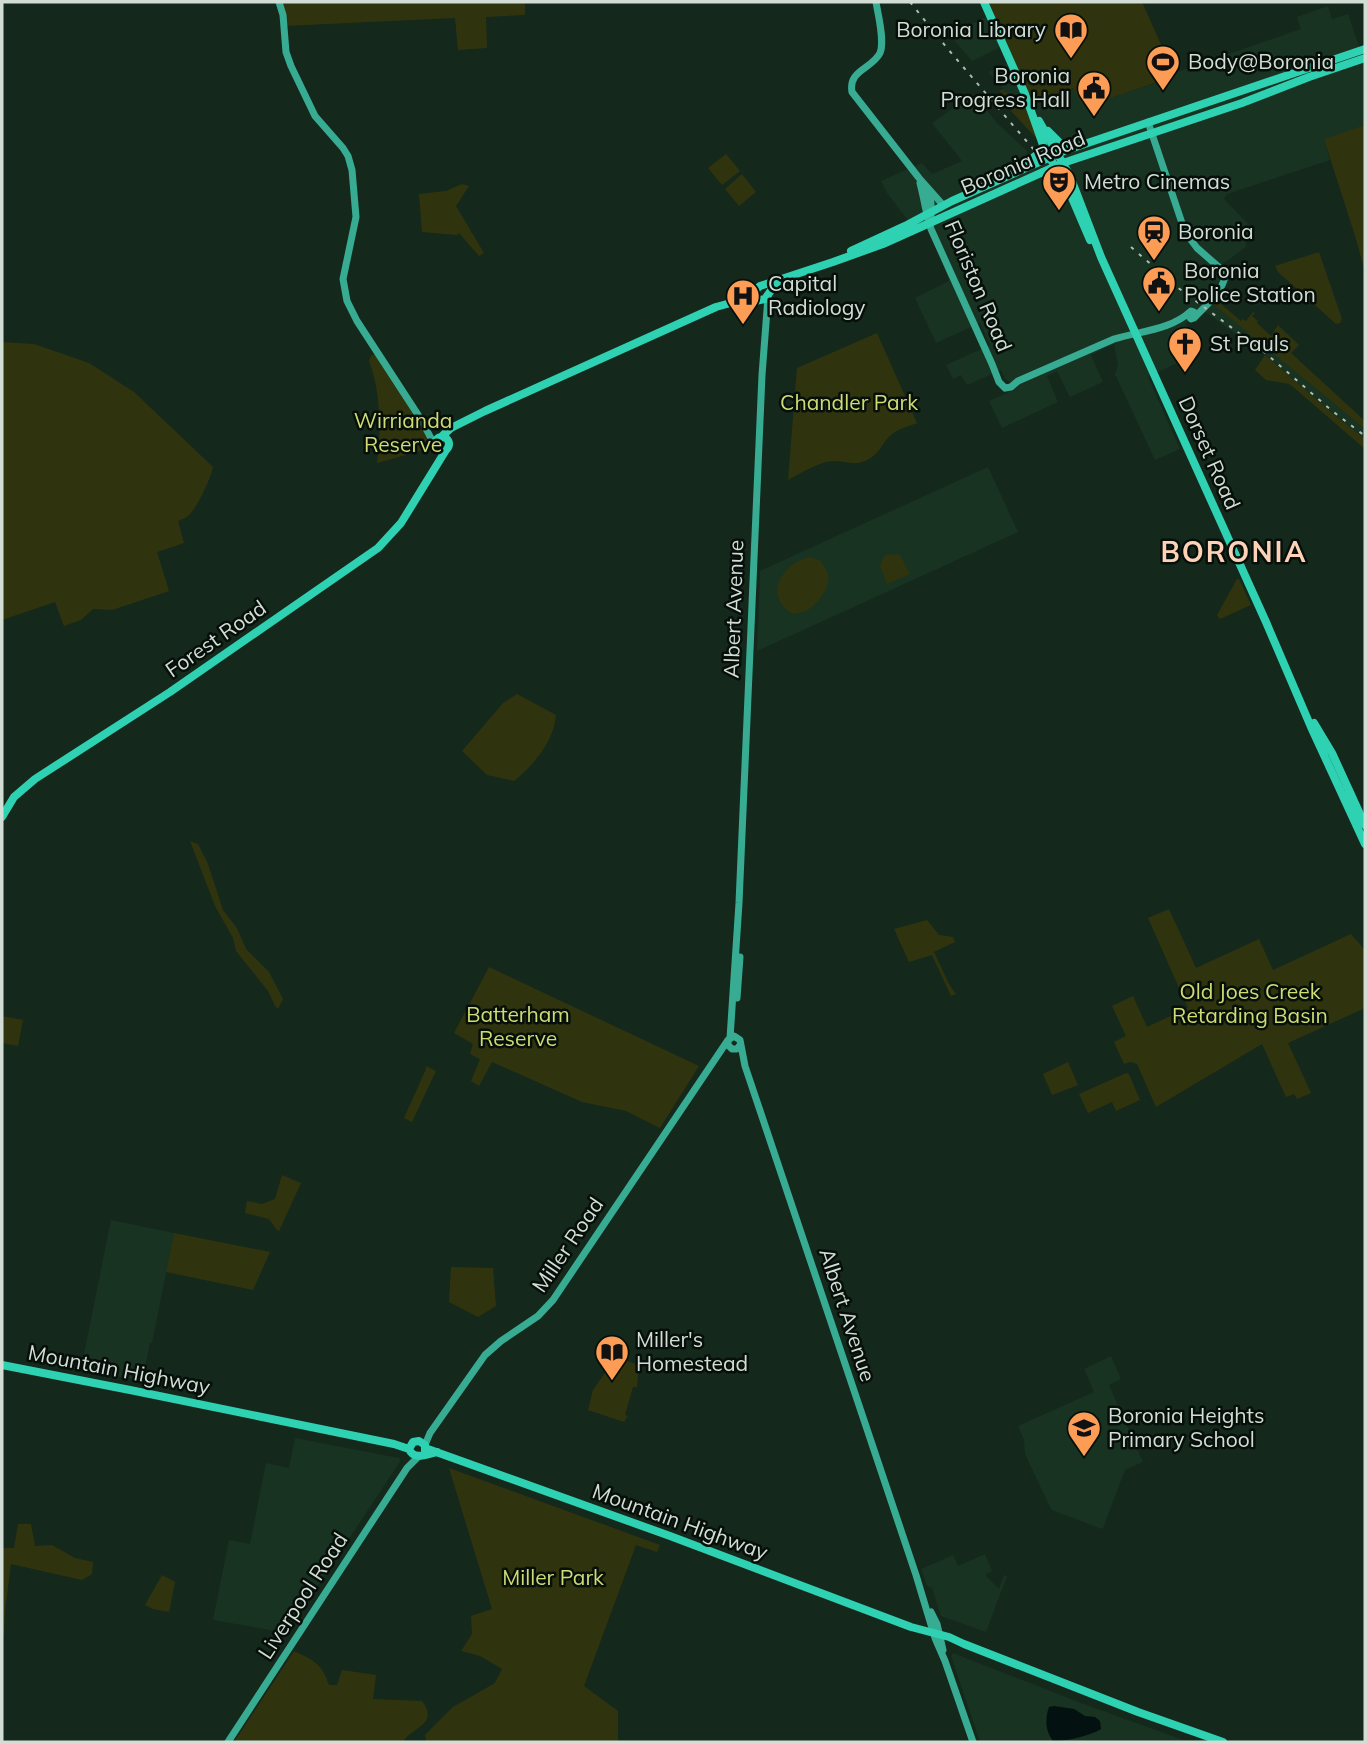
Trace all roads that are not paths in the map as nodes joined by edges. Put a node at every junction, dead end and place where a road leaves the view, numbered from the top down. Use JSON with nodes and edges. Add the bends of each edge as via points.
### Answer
{"nodes":[{"id":1,"x":279,"y":2,"type":"edge"},
{"id":2,"x":876,"y":2,"type":"edge"},
{"id":3,"x":984,"y":2,"type":"edge"},
{"id":4,"x":1365,"y":50,"type":"edge"},
{"id":5,"x":1365,"y":58,"type":"edge"},
{"id":6,"x":1032,"y":113,"type":"junction"},
{"id":7,"x":1039,"y":121,"type":"junction"},
{"id":8,"x":1148,"y":122,"type":"junction"},
{"id":9,"x":1151,"y":132,"type":"junction"},
{"id":10,"x":1043,"y":145,"type":"junction"},
{"id":11,"x":1069,"y":149,"type":"junction"},
{"id":12,"x":1094,"y":152,"type":"junction"},
{"id":13,"x":1053,"y":155,"type":"junction"},
{"id":14,"x":1059,"y":165,"type":"junction"},
{"id":15,"x":1043,"y":172,"type":"junction"},
{"id":16,"x":1010,"y":174,"type":"junction"},
{"id":17,"x":1070,"y":176,"type":"junction"},
{"id":18,"x":919,"y":178,"type":"junction"},
{"id":19,"x":1001,"y":178,"type":"junction"},
{"id":20,"x":928,"y":188,"type":"junction"},
{"id":21,"x":964,"y":195,"type":"junction"},
{"id":22,"x":993,"y":195,"type":"junction"},
{"id":23,"x":1072,"y":198,"type":"junction"},
{"id":24,"x":948,"y":203,"type":"junction"},
{"id":25,"x":957,"y":211,"type":"junction"},
{"id":26,"x":929,"y":212,"type":"junction"},
{"id":27,"x":929,"y":223,"type":"junction"},
{"id":28,"x":1101,"y":257,"type":"junction"},
{"id":29,"x":817,"y":267,"type":"junction"},
{"id":30,"x":786,"y":278,"type":"junction"},
{"id":31,"x":759,"y":288,"type":"junction"},
{"id":32,"x":764,"y":297,"type":"junction"},
{"id":33,"x":722,"y":305,"type":"junction"},
{"id":34,"x":1136,"y":334,"type":"junction"},
{"id":35,"x":465,"y":421,"type":"junction"},
{"id":36,"x":438,"y":442,"type":"junction"},
{"id":37,"x":447,"y":447,"type":"junction"},
{"id":38,"x":431,"y":471,"type":"junction"},
{"id":39,"x":2,"y":817,"type":"edge"},
{"id":40,"x":1360,"y":821,"type":"edge"},
{"id":41,"x":1365,"y":844,"type":"edge"},
{"id":42,"x":733,"y":1043,"type":"junction"},
{"id":43,"x":2,"y":1365,"type":"edge"},
{"id":44,"x":417,"y":1449,"type":"junction"},
{"id":45,"x":916,"y":1575,"type":"junction"},
{"id":46,"x":928,"y":1616,"type":"junction"},
{"id":47,"x":913,"y":1627,"type":"junction"},
{"id":48,"x":937,"y":1636,"type":"junction"},
{"id":49,"x":228,"y":1742,"type":"edge"},
{"id":50,"x":973,"y":1742,"type":"edge"},
{"id":51,"x":1223,"y":1742,"type":"edge"}],
"edges":[{"from":1,"to":36,"type":"main road","via":[[291,66],[315,116],[343,148],[352,170],[356,217],[343,279],[346,301]]},
{"from":2,"to":18,"type":"main road","via":[[881,51],[855,76],[852,92]]},
{"from":3,"to":6,"type":"main road","name":"Dorset Road"},
{"from":4,"to":8,"type":"main road","name":"Boronia Road"},
{"from":5,"to":9,"type":"main road","name":"Boronia Road"},
{"from":6,"to":7,"type":"main road","name":"Dorset Road"},
{"from":6,"to":10,"type":"main road","name":"Dorset Road"},
{"from":7,"to":11,"type":"main road","name":"Dorset Road"},
{"from":7,"to":13,"type":"main road","name":"Dorset Road"},
{"from":8,"to":9,"type":"main road"},
{"from":8,"to":11,"type":"main road","name":"Boronia Road"},
{"from":9,"to":12,"type":"main road","name":"Boronia Road"},
{"from":9,"to":34,"type":"main road","via":[[1185,232],[1225,276],[1210,302],[1194,314]]},
{"from":10,"to":13,"type":"main road","name":"Dorset Road"},
{"from":10,"to":16,"type":"main road","name":"Boronia Road"},
{"from":11,"to":13,"type":"main road","name":"Boronia Road"},
{"from":12,"to":14,"type":"main road","name":"Boronia Road"},
{"from":12,"to":17,"type":"main road","via":[[1075,164]]},
{"from":13,"to":14,"type":"main road","name":"Dorset Road"},
{"from":13,"to":16,"type":"main road","name":"Boronia Road"},
{"from":14,"to":15,"type":"main road","name":"Boronia Road"},
{"from":14,"to":17,"type":"main road","name":"Dorset Road"},
{"from":14,"to":23,"type":"main road","name":"Dorset Road"},
{"from":15,"to":22,"type":"main road","name":"Boronia Road"},
{"from":15,"to":23,"type":"main road"},
{"from":16,"to":19,"type":"main road","name":"Boronia Road"},
{"from":17,"to":28,"type":"main road","name":"Dorset Road"},
{"from":18,"to":20,"type":"main road"},
{"from":18,"to":26,"type":"main road"},
{"from":19,"to":21,"type":"main road","name":"Boronia Road"},
{"from":19,"to":22,"type":"main road"},
{"from":20,"to":24,"type":"main road"},
{"from":20,"to":26,"type":"main road"},
{"from":21,"to":22,"type":"main road"},
{"from":21,"to":24,"type":"main road","name":"Boronia Road"},
{"from":22,"to":25,"type":"main road","name":"Boronia Road"},
{"from":23,"to":28,"type":"main road","name":"Dorset Road"},
{"from":24,"to":25,"type":"main road"},
{"from":24,"to":26,"type":"main road","name":"Boronia Road"},
{"from":25,"to":27,"type":"main road","name":"Boronia Road"},
{"from":26,"to":27,"type":"main road","name":"Floriston Road"},
{"from":26,"to":29,"type":"main road","name":"Boronia Road"},
{"from":27,"to":29,"type":"main road","name":"Boronia Road"},
{"from":27,"to":34,"type":"main road","name":"Floriston Road","via":[[1004,386]]},
{"from":28,"to":34,"type":"main road","name":"Dorset Road"},
{"from":29,"to":30,"type":"main road","name":"Boronia Road"},
{"from":30,"to":31,"type":"main road","name":"Boronia Road"},
{"from":30,"to":32,"type":"main road","name":"Boronia Road"},
{"from":31,"to":32,"type":"main road","via":[[756,296]]},
{"from":31,"to":32,"type":"main road","via":[[767,288]]},
{"from":31,"to":33,"type":"main road","name":"Boronia Road","via":[[745,299]]},
{"from":32,"to":33,"type":"main road","name":"Boronia Road"},
{"from":32,"to":42,"type":"main road","name":"Albert Avenue"},
{"from":33,"to":35,"type":"main road","name":"Boronia Road"},
{"from":34,"to":40,"type":"main road","name":"Dorset Road"},
{"from":35,"to":36,"type":"main road","name":"Boronia Road"},
{"from":35,"to":37,"type":"main road","name":"Boronia Road"},
{"from":36,"to":37,"type":"main road","via":[[440,451]]},
{"from":36,"to":38,"type":"main road","name":"Forest Road"},
{"from":37,"to":38,"type":"main road","name":"Forest Road"},
{"from":38,"to":39,"type":"main road","name":"Forest Road","via":[[401,523],[378,548],[35,779],[14,797]]},
{"from":40,"to":41,"type":"main road","name":"Dorset Road"},
{"from":42,"to":44,"type":"main road","name":"Miller Road","via":[[717,1055],[553,1300],[485,1355]]},
{"from":42,"to":45,"type":"main road","name":"Albert Avenue","via":[[745,1066]]},
{"from":43,"to":44,"type":"main road","name":"Mountain Highway"},
{"from":44,"to":47,"type":"main road","name":"Mountain Highway","via":[[437,1452]]},
{"from":44,"to":49,"type":"main road","name":"Liverpool Road"},
{"from":45,"to":46,"type":"main road","name":"Albert Avenue"},
{"from":45,"to":48,"type":"main road","name":"Albert Avenue","via":[[937,1624]]},
{"from":46,"to":47,"type":"main road","via":[[926,1623]]},
{"from":46,"to":48,"type":"main road","name":"Albert Avenue"},
{"from":47,"to":48,"type":"main road","name":"Mountain Highway"},
{"from":48,"to":50,"type":"main road"},
{"from":48,"to":51,"type":"main road","name":"Mountain Highway"}]}
